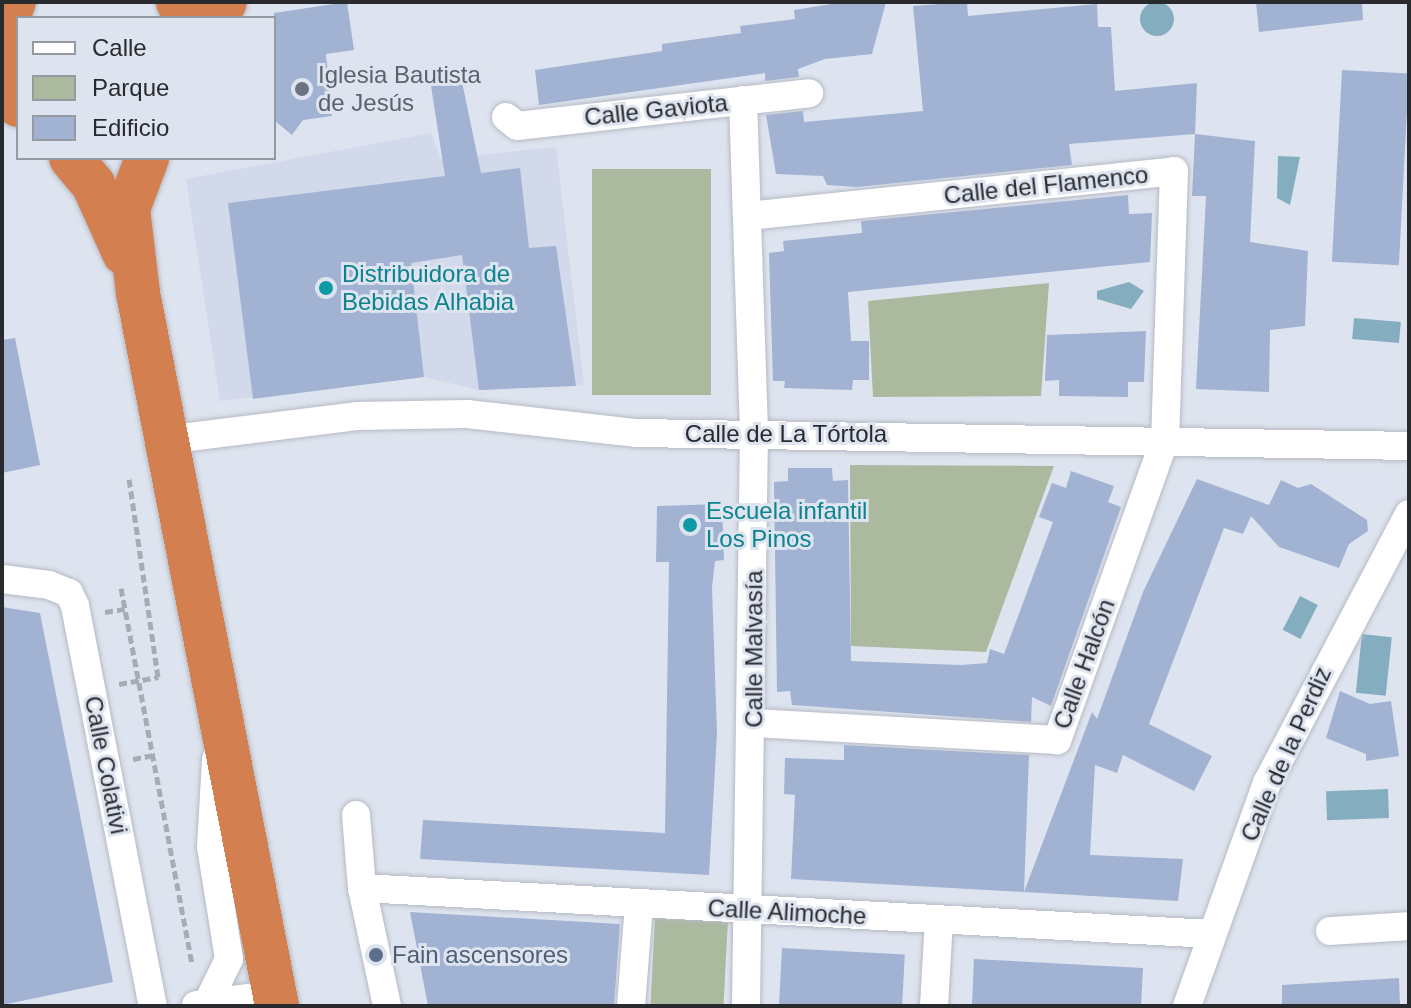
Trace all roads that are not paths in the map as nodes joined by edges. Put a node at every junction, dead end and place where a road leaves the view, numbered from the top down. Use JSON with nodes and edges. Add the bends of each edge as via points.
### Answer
{"nodes":[{"id":1,"x":14,"y":2,"type":"edge"},
{"id":2,"x":2,"y":33,"type":"edge"},
{"id":3,"x":2,"y":49,"type":"edge"},
{"id":4,"x":809,"y":93,"type":"dead end"},
{"id":5,"x":16,"y":98,"type":"edge"},
{"id":6,"x":743,"y":100,"type":"junction"},
{"id":7,"x":506,"y":117,"type":"dead end"},
{"id":8,"x":73,"y":160,"type":"edge"},
{"id":9,"x":146,"y":160,"type":"edge"},
{"id":10,"x":748,"y":216,"type":"junction"},
{"id":11,"x":138,"y":293,"type":"junction"},
{"id":12,"x":754,"y":432,"type":"junction"},
{"id":13,"x":1165,"y":439,"type":"junction"},
{"id":14,"x":165,"y":440,"type":"junction"},
{"id":15,"x":1409,"y":446,"type":"edge"},
{"id":16,"x":1409,"y":514,"type":"edge"},
{"id":17,"x":2,"y":579,"type":"edge"},
{"id":18,"x":218,"y":719,"type":"junction"},
{"id":19,"x":754,"y":723,"type":"junction"},
{"id":20,"x":356,"y":815,"type":"dead end"},
{"id":21,"x":362,"y":888,"type":"junction"},
{"id":22,"x":639,"y":904,"type":"junction"},
{"id":23,"x":751,"y":911,"type":"junction"},
{"id":24,"x":939,"y":920,"type":"junction"},
{"id":25,"x":1409,"y":926,"type":"edge"},
{"id":26,"x":1330,"y":931,"type":"dead end"},
{"id":27,"x":1212,"y":934,"type":"junction"},
{"id":28,"x":276,"y":1000,"type":"edge"},
{"id":29,"x":199,"y":1005,"type":"edge"},
{"id":30,"x":153,"y":1006,"type":"edge"},
{"id":31,"x":387,"y":1006,"type":"edge"},
{"id":32,"x":631,"y":1006,"type":"edge"},
{"id":33,"x":746,"y":1006,"type":"edge"},
{"id":34,"x":934,"y":1006,"type":"edge"},
{"id":35,"x":1187,"y":1006,"type":"edge"}],
"edges":[{"from":1,"to":2,"type":"highway"},
{"from":3,"to":5,"type":"highway"},
{"from":4,"to":6,"type":"street","name":"Calle Gaviota"},
{"from":6,"to":7,"type":"street","name":"Calle Gaviota","via":[[517,126]]},
{"from":6,"to":10,"type":"street","name":"Calle Malvasía"},
{"from":8,"to":11,"type":"highway","via":[[93,184]]},
{"from":9,"to":11,"type":"highway","via":[[128,209]]},
{"from":10,"to":12,"type":"street","name":"Calle Malvasía"},
{"from":10,"to":13,"type":"street","name":"Calle del Flamenco","via":[[1174,171]]},
{"from":11,"to":14,"type":"highway"},
{"from":12,"to":13,"type":"street","name":"Calle de La Tórtola"},
{"from":12,"to":14,"type":"street","name":"Calle de La Tórtola","via":[[637,433],[467,414],[357,416]]},
{"from":12,"to":19,"type":"street","name":"Calle Malvasía"},
{"from":13,"to":15,"type":"street","name":"Calle de La Tórtola"},
{"from":13,"to":19,"type":"street","name":"Calle Halcón","via":[[1057,740]]},
{"from":14,"to":18,"type":"highway"},
{"from":16,"to":27,"type":"street","name":"Calle de la Perdiz","via":[[1309,694]]},
{"from":17,"to":30,"type":"street","name":"Calle Colativi","via":[[69,593]]},
{"from":18,"to":28,"type":"highway"},
{"from":18,"to":29,"type":"street","via":[[211,847],[229,959]]},
{"from":19,"to":23,"type":"street","name":"Calle Malvasía"},
{"from":20,"to":21,"type":"street"},
{"from":21,"to":22,"type":"street","name":"Calle Alimoche"},
{"from":21,"to":31,"type":"street"},
{"from":22,"to":23,"type":"street","name":"Calle Alimoche"},
{"from":22,"to":32,"type":"street"},
{"from":23,"to":24,"type":"street","name":"Calle Alimoche"},
{"from":23,"to":33,"type":"street","name":"Calle Malvasía"},
{"from":24,"to":27,"type":"street","name":"Calle Alimoche"},
{"from":24,"to":34,"type":"street"},
{"from":25,"to":26,"type":"street"},
{"from":27,"to":35,"type":"street","name":"Calle de la Perdiz"},
{"from":28,"to":29,"type":"street"}]}
